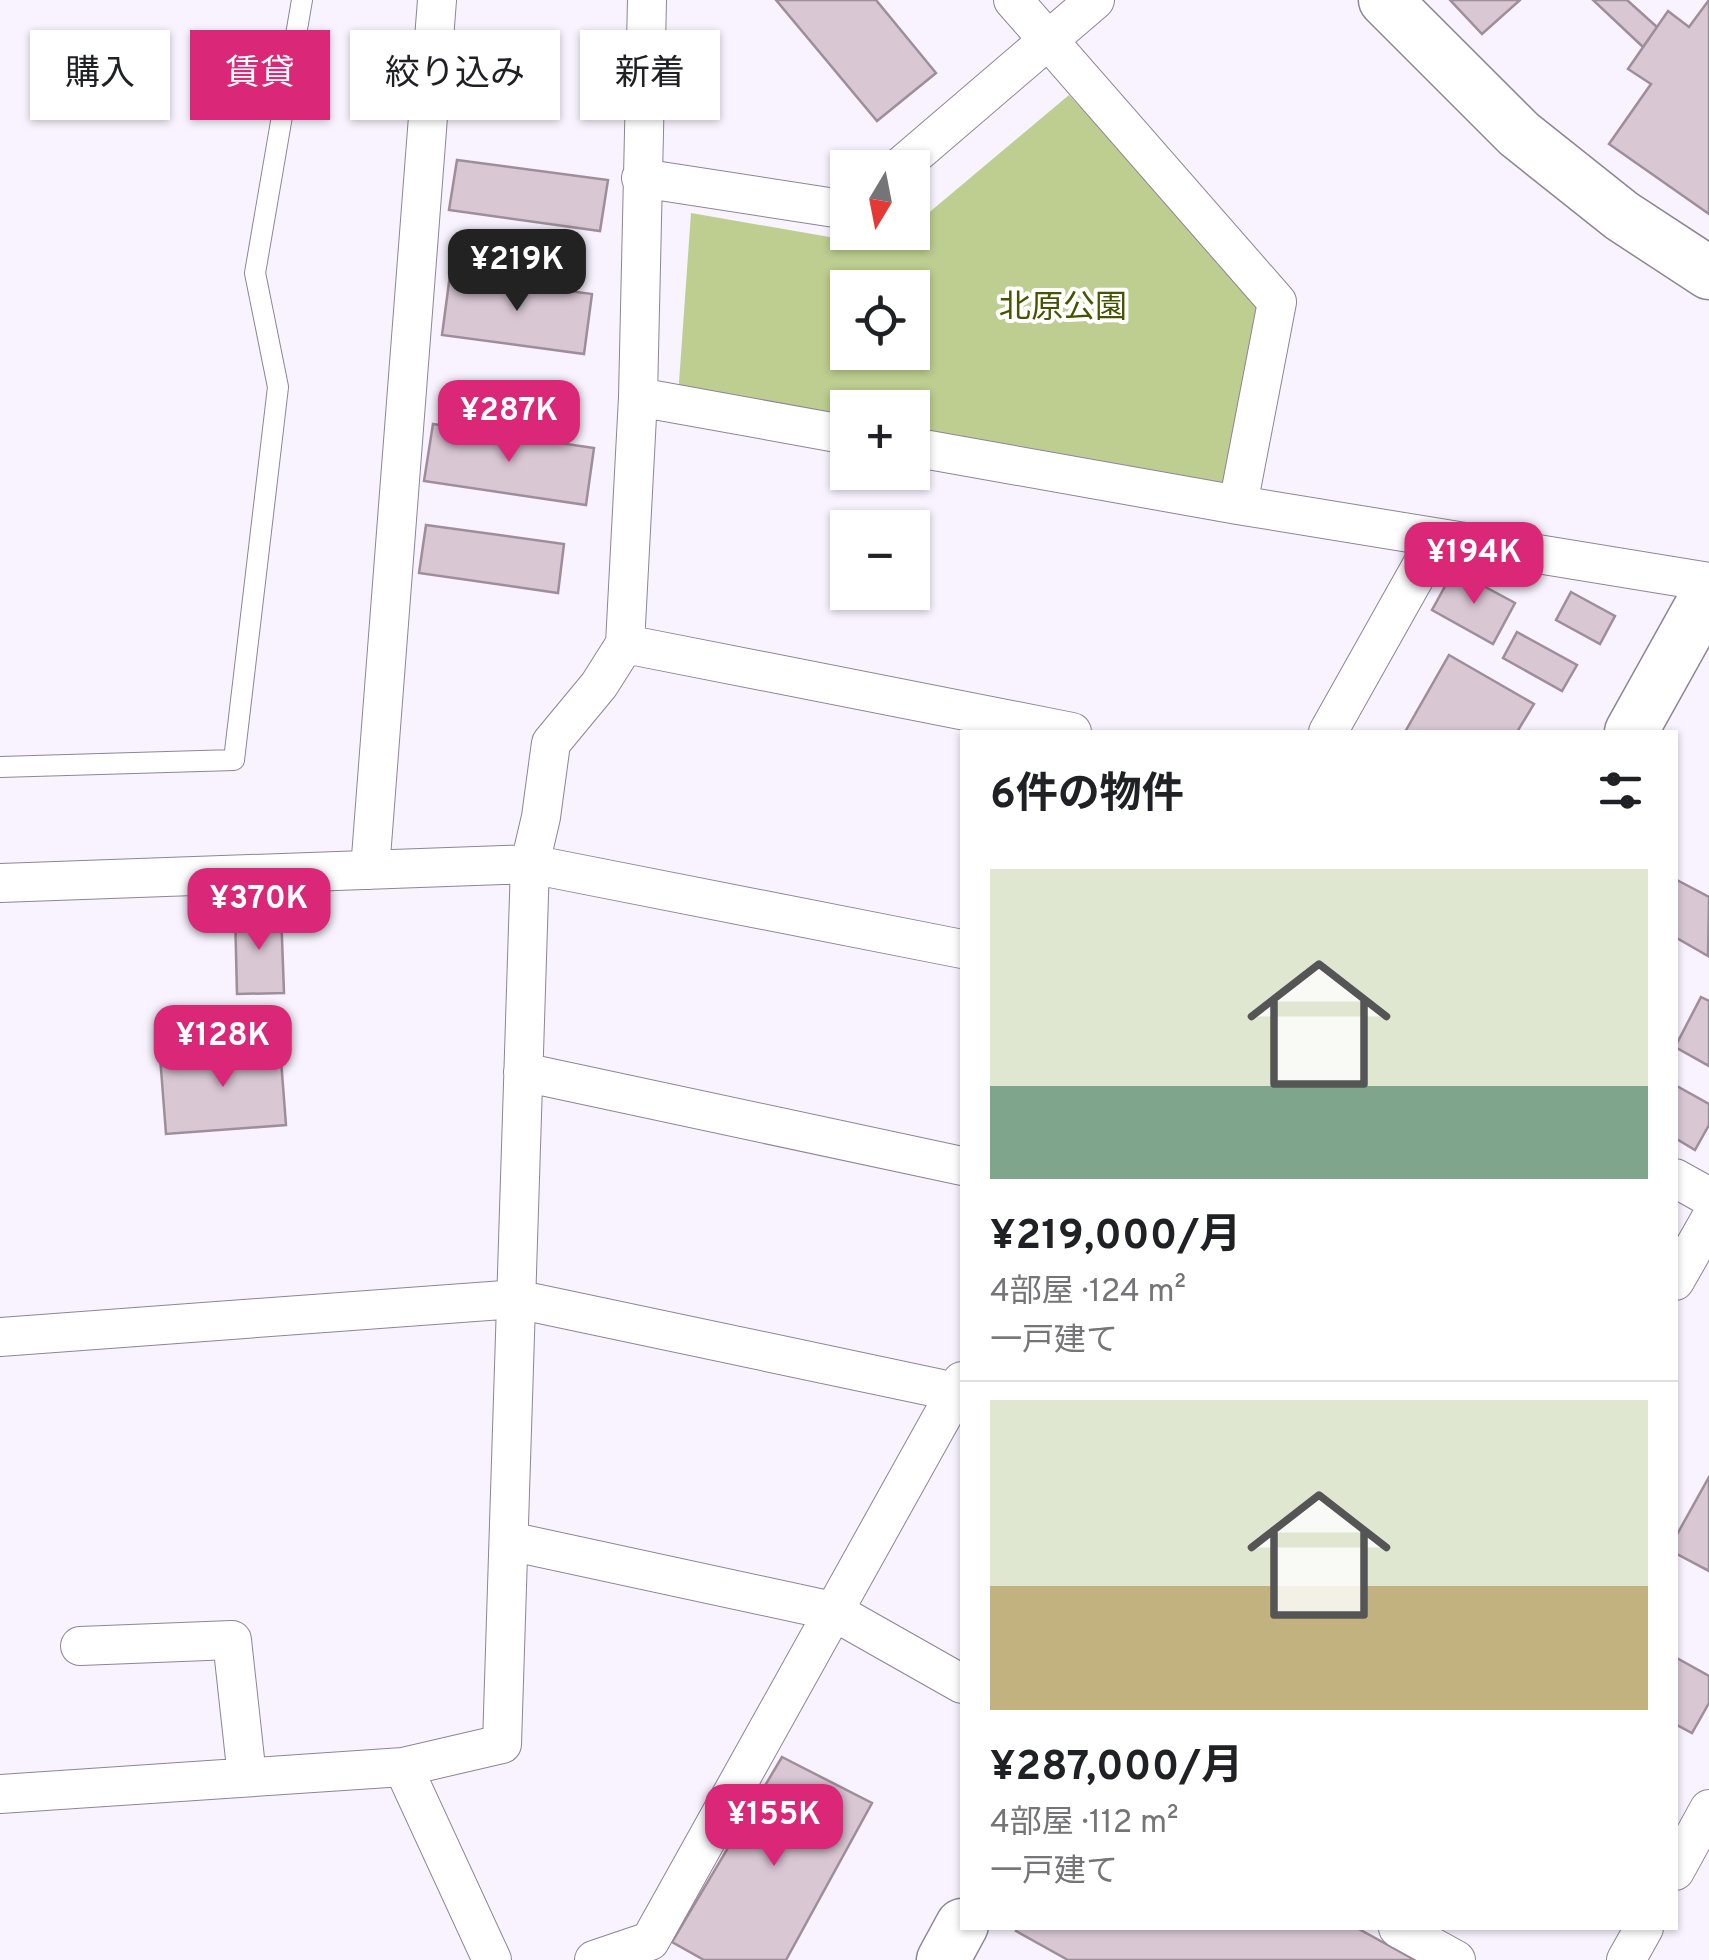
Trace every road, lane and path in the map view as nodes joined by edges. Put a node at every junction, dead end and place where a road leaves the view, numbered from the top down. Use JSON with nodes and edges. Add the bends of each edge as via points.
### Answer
{"nodes":[{"id":1,"x":302,"y":0,"type":"edge"},
{"id":2,"x":437,"y":0,"type":"edge"},
{"id":3,"x":647,"y":0,"type":"edge"},
{"id":4,"x":1013,"y":0,"type":"edge"},
{"id":5,"x":1094,"y":0,"type":"edge"},
{"id":6,"x":1385,"y":0,"type":"edge"},
{"id":7,"x":1048,"y":41,"type":"junction"},
{"id":8,"x":919,"y":150,"type":"edge"},
{"id":9,"x":641,"y":178,"type":"junction"},
{"id":10,"x":830,"y":207,"type":"edge"},
{"id":11,"x":1709,"y":273,"type":"edge"},
{"id":12,"x":638,"y":397,"type":"junction"},
{"id":13,"x":830,"y":432,"type":"edge"},
{"id":14,"x":930,"y":449,"type":"edge"},
{"id":15,"x":1238,"y":505,"type":"junction"},
{"id":16,"x":1437,"y":538,"type":"junction"},
{"id":17,"x":1709,"y":582,"type":"edge"},
{"id":18,"x":1709,"y":592,"type":"edge"},
{"id":19,"x":625,"y":644,"type":"junction"},
{"id":20,"x":1062,"y":730,"type":"edge"},
{"id":21,"x":1329,"y":730,"type":"edge"},
{"id":22,"x":1631,"y":730,"type":"edge"},
{"id":23,"x":0,"y":767,"type":"edge"},
{"id":24,"x":530,"y":864,"type":"junction"},
{"id":25,"x":370,"y":870,"type":"junction"},
{"id":26,"x":0,"y":883,"type":"edge"},
{"id":27,"x":960,"y":949,"type":"edge"},
{"id":28,"x":523,"y":1072,"type":"junction"},
{"id":29,"x":960,"y":1166,"type":"edge"},
{"id":30,"x":1678,"y":1180,"type":"edge"},
{"id":31,"x":1709,"y":1197,"type":"edge"},
{"id":32,"x":1709,"y":1221,"type":"edge"},
{"id":33,"x":1678,"y":1276,"type":"edge"},
{"id":34,"x":516,"y":1299,"type":"junction"},
{"id":35,"x":0,"y":1337,"type":"edge"},
{"id":36,"x":959,"y":1386,"type":"edge"},
{"id":37,"x":509,"y":1541,"type":"junction"},
{"id":38,"x":833,"y":1611,"type":"junction"},
{"id":39,"x":80,"y":1646,"type":"dead end"},
{"id":40,"x":960,"y":1683,"type":"edge"},
{"id":41,"x":403,"y":1767,"type":"junction"},
{"id":42,"x":246,"y":1777,"type":"junction"},
{"id":43,"x":0,"y":1794,"type":"edge"},
{"id":44,"x":1709,"y":1809,"type":"edge"},
{"id":45,"x":1678,"y":1866,"type":"edge"},
{"id":46,"x":960,"y":1929,"type":"edge"},
{"id":47,"x":1402,"y":1930,"type":"edge"},
{"id":48,"x":1643,"y":1930,"type":"edge"},
{"id":49,"x":492,"y":1960,"type":"edge"},
{"id":50,"x":594,"y":1960,"type":"edge"},
{"id":51,"x":943,"y":1960,"type":"edge"},
{"id":52,"x":1456,"y":1960,"type":"edge"},
{"id":53,"x":1626,"y":1960,"type":"edge"}],
"edges":[{"from":1,"to":23,"type":"lane","via":[[255,273],[278,387],[234,760]]},
{"from":2,"to":25,"type":"street"},
{"from":3,"to":9,"type":"street"},
{"from":4,"to":7,"type":"street"},
{"from":5,"to":7,"type":"street"},
{"from":6,"to":11,"type":"street","via":[[1519,134],[1622,216]]},
{"from":7,"to":8,"type":"street"},
{"from":7,"to":15,"type":"street","via":[[1277,302]]},
{"from":9,"to":10,"type":"street"},
{"from":9,"to":12,"type":"street"},
{"from":12,"to":13,"type":"street"},
{"from":12,"to":19,"type":"street"},
{"from":14,"to":15,"type":"street"},
{"from":15,"to":16,"type":"street"},
{"from":16,"to":17,"type":"street"},
{"from":16,"to":21,"type":"street"},
{"from":18,"to":22,"type":"street"},
{"from":19,"to":20,"type":"street"},
{"from":19,"to":24,"type":"street","via":[[551,743]]},
{"from":24,"to":25,"type":"street"},
{"from":24,"to":27,"type":"street"},
{"from":24,"to":28,"type":"street"},
{"from":25,"to":26,"type":"street"},
{"from":28,"to":29,"type":"street"},
{"from":28,"to":34,"type":"street"},
{"from":30,"to":31,"type":"street"},
{"from":32,"to":33,"type":"street"},
{"from":34,"to":35,"type":"street"},
{"from":34,"to":36,"type":"street"},
{"from":34,"to":37,"type":"street"},
{"from":36,"to":38,"type":"street"},
{"from":37,"to":38,"type":"street"},
{"from":37,"to":41,"type":"street","via":[[502,1744]]},
{"from":38,"to":40,"type":"street"},
{"from":38,"to":50,"type":"street","via":[[650,1941]]},
{"from":39,"to":42,"type":"street","via":[[232,1640]]},
{"from":41,"to":42,"type":"street"},
{"from":41,"to":49,"type":"street"},
{"from":42,"to":43,"type":"street"},
{"from":44,"to":45,"type":"street"},
{"from":46,"to":51,"type":"street"},
{"from":47,"to":52,"type":"street"},
{"from":48,"to":53,"type":"street"}]}
